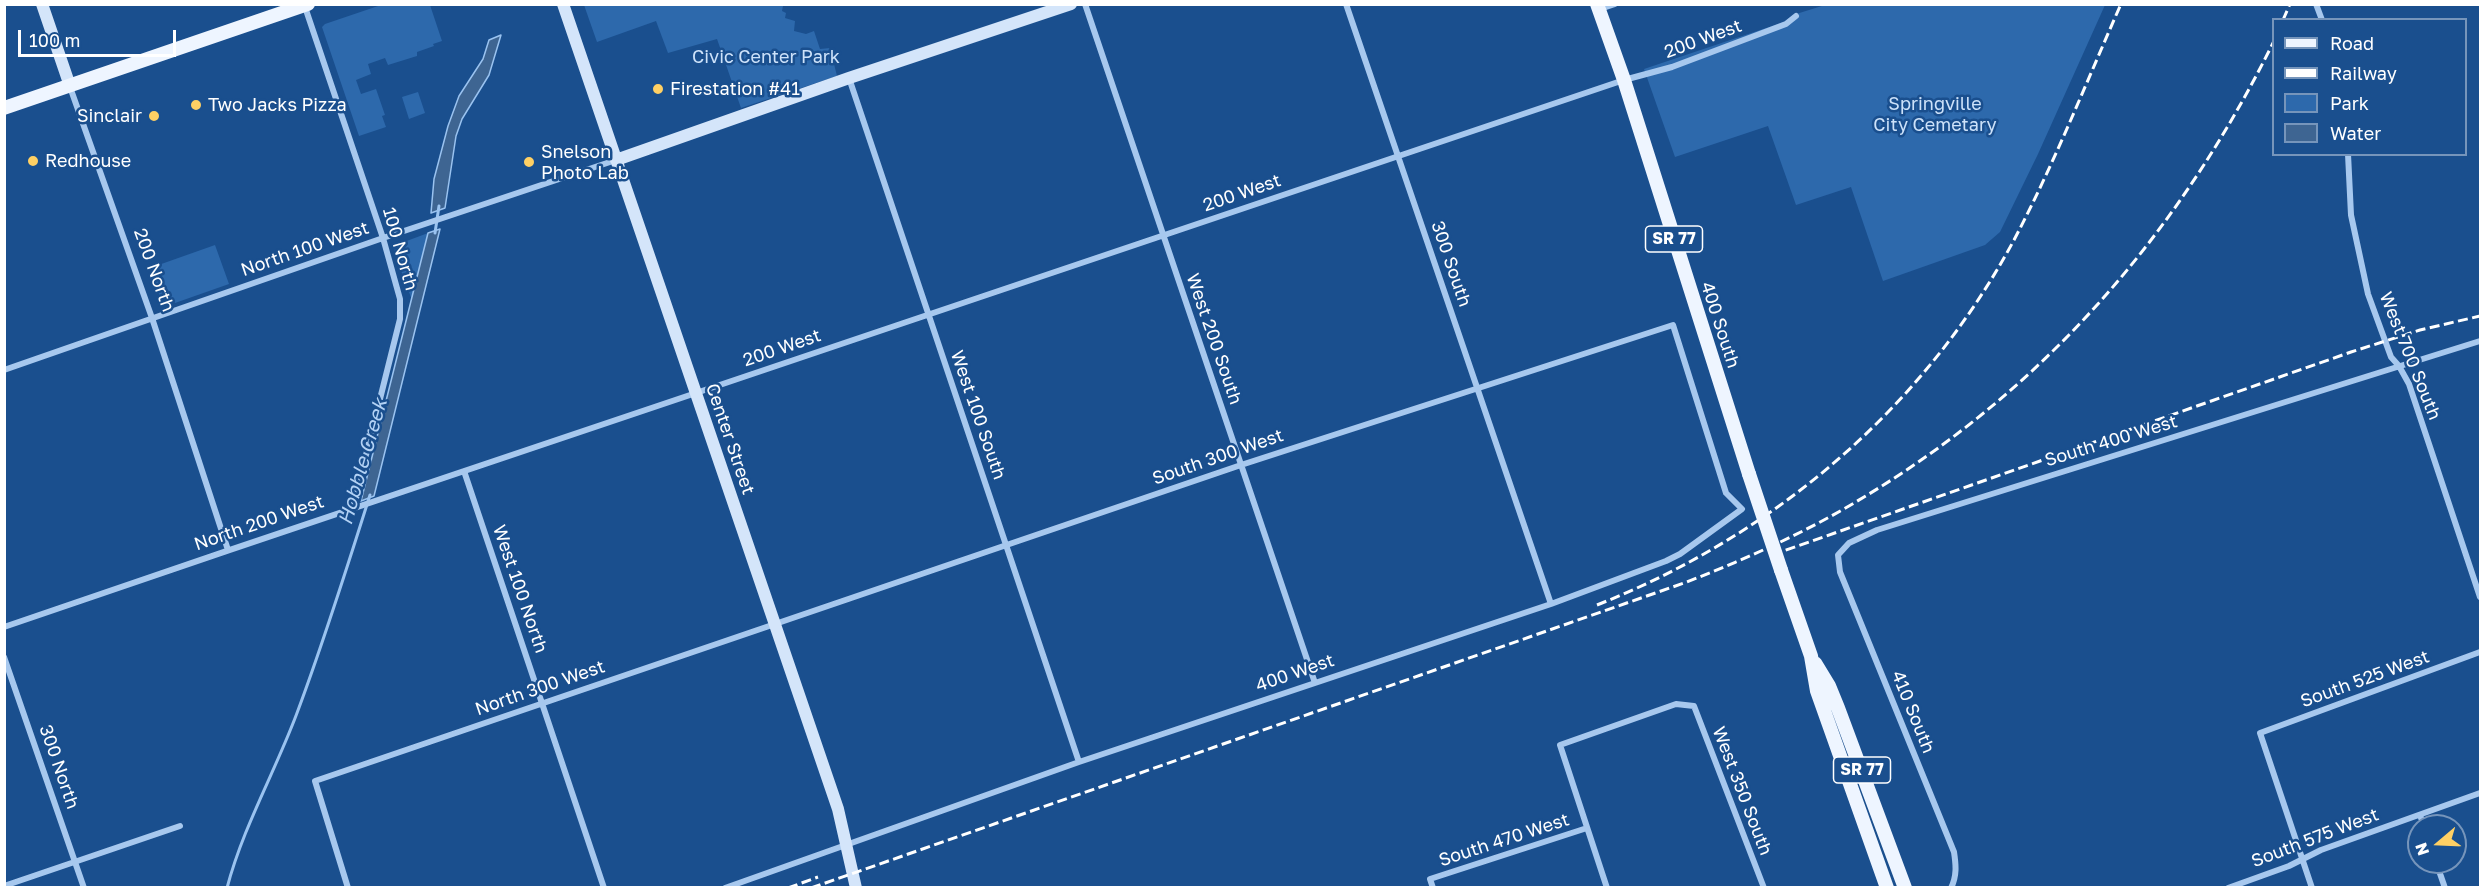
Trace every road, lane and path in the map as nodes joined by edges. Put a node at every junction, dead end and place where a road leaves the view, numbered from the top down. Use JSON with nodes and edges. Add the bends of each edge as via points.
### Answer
{"nodes":[{"id":1,"x":42,"y":4,"type":"edge"},
{"id":2,"x":563,"y":4,"type":"edge"},
{"id":3,"x":1071,"y":4,"type":"edge"},
{"id":4,"x":1085,"y":4,"type":"edge"},
{"id":5,"x":1346,"y":4,"type":"edge"},
{"id":6,"x":1615,"y":4,"type":"edge"},
{"id":7,"x":306,"y":5,"type":"edge"},
{"id":8,"x":1598,"y":7,"type":"edge"},
{"id":9,"x":1796,"y":16,"type":"dead end"},
{"id":10,"x":849,"y":78,"type":"junction"},
{"id":11,"x":1624,"y":80,"type":"junction"},
{"id":12,"x":70,"y":86,"type":"junction"},
{"id":13,"x":4,"y":108,"type":"edge"},
{"id":14,"x":1399,"y":156,"type":"junction"},
{"id":15,"x":2348,"y":156,"type":"edge"},
{"id":16,"x":616,"y":160,"type":"junction"},
{"id":17,"x":1162,"y":236,"type":"junction"},
{"id":18,"x":383,"y":238,"type":"junction"},
{"id":19,"x":928,"y":314,"type":"junction"},
{"id":20,"x":152,"y":318,"type":"junction"},
{"id":21,"x":2481,"y":341,"type":"edge"},
{"id":22,"x":2399,"y":366,"type":"junction"},
{"id":23,"x":4,"y":370,"type":"edge"},
{"id":24,"x":1477,"y":387,"type":"junction"},
{"id":25,"x":696,"y":394,"type":"junction"},
{"id":26,"x":1241,"y":465,"type":"junction"},
{"id":27,"x":464,"y":471,"type":"junction"},
{"id":28,"x":353,"y":507,"type":"junction"},
{"id":29,"x":1742,"y":509,"type":"joint"},
{"id":30,"x":1006,"y":545,"type":"junction"},
{"id":31,"x":228,"y":550,"type":"junction"},
{"id":32,"x":1838,"y":555,"type":"joint"},
{"id":33,"x":2481,"y":597,"type":"edge"},
{"id":34,"x":1551,"y":604,"type":"junction"},
{"id":35,"x":774,"y":624,"type":"junction"},
{"id":36,"x":4,"y":627,"type":"edge"},
{"id":37,"x":2481,"y":652,"type":"edge"},
{"id":38,"x":1810,"y":656,"type":"junction"},
{"id":39,"x":4,"y":657,"type":"edge"},
{"id":40,"x":1315,"y":683,"type":"junction"},
{"id":41,"x":542,"y":703,"type":"junction"},
{"id":42,"x":1079,"y":762,"type":"junction"},
{"id":43,"x":2481,"y":793,"type":"edge"},
{"id":44,"x":2423,"y":814,"type":"edge"},
{"id":45,"x":2407,"y":820,"type":"edge"},
{"id":46,"x":180,"y":826,"type":"dead end"},
{"id":47,"x":1587,"y":828,"type":"junction"},
{"id":48,"x":847,"y":845,"type":"junction"},
{"id":49,"x":2303,"y":859,"type":"junction"},
{"id":50,"x":75,"y":862,"type":"junction"},
{"id":51,"x":4,"y":886,"type":"edge"},
{"id":52,"x":84,"y":888,"type":"edge"},
{"id":53,"x":348,"y":888,"type":"edge"},
{"id":54,"x":604,"y":888,"type":"edge"},
{"id":55,"x":724,"y":888,"type":"edge"},
{"id":56,"x":856,"y":888,"type":"edge"},
{"id":57,"x":1432,"y":888,"type":"edge"},
{"id":58,"x":1607,"y":888,"type":"edge"},
{"id":59,"x":1764,"y":888,"type":"edge"},
{"id":60,"x":1887,"y":888,"type":"edge"},
{"id":61,"x":1905,"y":888,"type":"edge"},
{"id":62,"x":1951,"y":888,"type":"edge"},
{"id":63,"x":2228,"y":888,"type":"edge"},
{"id":64,"x":2312,"y":888,"type":"edge"}],
"edges":[{"from":1,"to":12,"type":"street","name":"200 North"},
{"from":2,"to":16,"type":"street","name":"Center Street"},
{"from":3,"to":10,"type":"street"},
{"from":4,"to":17,"type":"street","name":"West 200 South"},
{"from":5,"to":14,"type":"street","name":"300 South"},
{"from":6,"to":8,"type":"street"},
{"from":7,"to":12,"type":"main road"},
{"from":7,"to":18,"type":"street","name":"100 North"},
{"from":8,"to":11,"type":"main road","name":"400 South","number":"SR 77"},
{"from":9,"to":11,"type":"street","name":"200 West","via":[[1786,24],[1672,67]]},
{"from":10,"to":16,"type":"street"},
{"from":10,"to":19,"type":"street","name":"West 100 South"},
{"from":11,"to":14,"type":"street","name":"200 West"},
{"from":11,"to":38,"type":"main road","name":"400 South","number":"SR 77","bridge":true},
{"from":12,"to":13,"type":"main road"},
{"from":12,"to":20,"type":"street","name":"200 North"},
{"from":14,"to":17,"type":"street","name":"200 West"},
{"from":14,"to":24,"type":"street","name":"300 South"},
{"from":15,"to":22,"type":"street","name":"West 700 South","via":[[2351,215],[2368,294],[2391,357]]},
{"from":16,"to":18,"type":"street","name":"North 100 West"},
{"from":16,"to":25,"type":"street","name":"Center Street"},
{"from":17,"to":19,"type":"street","name":"200 West"},
{"from":17,"to":26,"type":"street","name":"West 200 South"},
{"from":18,"to":20,"type":"street","name":"North 100 West"},
{"from":18,"to":28,"type":"street","name":"100 North","via":[[400,299],[400,320]]},
{"from":19,"to":25,"type":"street","name":"200 West"},
{"from":19,"to":30,"type":"street","name":"West 100 South"},
{"from":20,"to":23,"type":"street","name":"North 100 West"},
{"from":20,"to":31,"type":"street","name":"200 North"},
{"from":21,"to":22,"type":"street","name":"South 400 West"},
{"from":22,"to":32,"type":"street","name":"South 400 West","via":[[1877,530],[1849,543]]},
{"from":22,"to":33,"type":"street","name":"West 700 South","via":[[2409,384]]},
{"from":24,"to":26,"type":"street","name":"South 300 West"},
{"from":24,"to":29,"type":"street","name":"South 300 West","via":[[1673,325],[1726,493]]},
{"from":24,"to":34,"type":"street","name":"300 South"},
{"from":25,"to":27,"type":"street","name":"North 200 West"},
{"from":25,"to":35,"type":"street","name":"Center Street"},
{"from":26,"to":30,"type":"street","name":"South 300 West"},
{"from":26,"to":40,"type":"street","name":"West 200 South"},
{"from":27,"to":28,"type":"street","name":"North 200 West"},
{"from":27,"to":41,"type":"street","name":"West 100 North"},
{"from":28,"to":31,"type":"street","name":"North 200 West"},
{"from":29,"to":34,"type":"street","name":"400 West","via":[[1666,561]]},
{"from":30,"to":35,"type":"street","name":"South 300 West"},
{"from":30,"to":42,"type":"street","name":"West 100 South"},
{"from":31,"to":36,"type":"street","name":"North 200 West"},
{"from":32,"to":62,"type":"street","name":"410 South","via":[[1840,572],[1954,852],[1956,866]]},
{"from":34,"to":40,"type":"street","name":"400 West"},
{"from":35,"to":41,"type":"street","name":"North 300 West"},
{"from":35,"to":48,"type":"street","name":"Center Street"},
{"from":37,"to":49,"type":"street","name":"South 525 West","via":[[2260,733]]},
{"from":38,"to":60,"type":"main road","name":"400 South","number":"SR 77","via":[[1817,691]]},
{"from":38,"to":61,"type":"main road","name":"400 South","number":"SR 77","via":[[1829,686]]},
{"from":39,"to":50,"type":"street","name":"300 North"},
{"from":40,"to":42,"type":"street","name":"400 West"},
{"from":41,"to":53,"type":"street","name":"North 300 West","via":[[315,781]]},
{"from":41,"to":54,"type":"street","name":"West 100 North"},
{"from":42,"to":48,"type":"street","name":"400 West"},
{"from":43,"to":44,"type":"street","name":"South 575 West"},
{"from":45,"to":49,"type":"street","name":"South 575 West"},
{"from":46,"to":50,"type":"street"},
{"from":47,"to":57,"type":"street","name":"South 470 West","via":[[1430,879]]},
{"from":47,"to":58,"type":"street"},
{"from":47,"to":59,"type":"street","name":"West 350 South","via":[[1560,745],[1676,704],[1694,706]]},
{"from":48,"to":55,"type":"street","name":"400 West"},
{"from":48,"to":56,"type":"street","name":"Center Street"},
{"from":49,"to":63,"type":"street","name":"South 575 West"},
{"from":49,"to":64,"type":"street"},
{"from":50,"to":51,"type":"street"},
{"from":50,"to":52,"type":"street","name":"300 North"}]}
